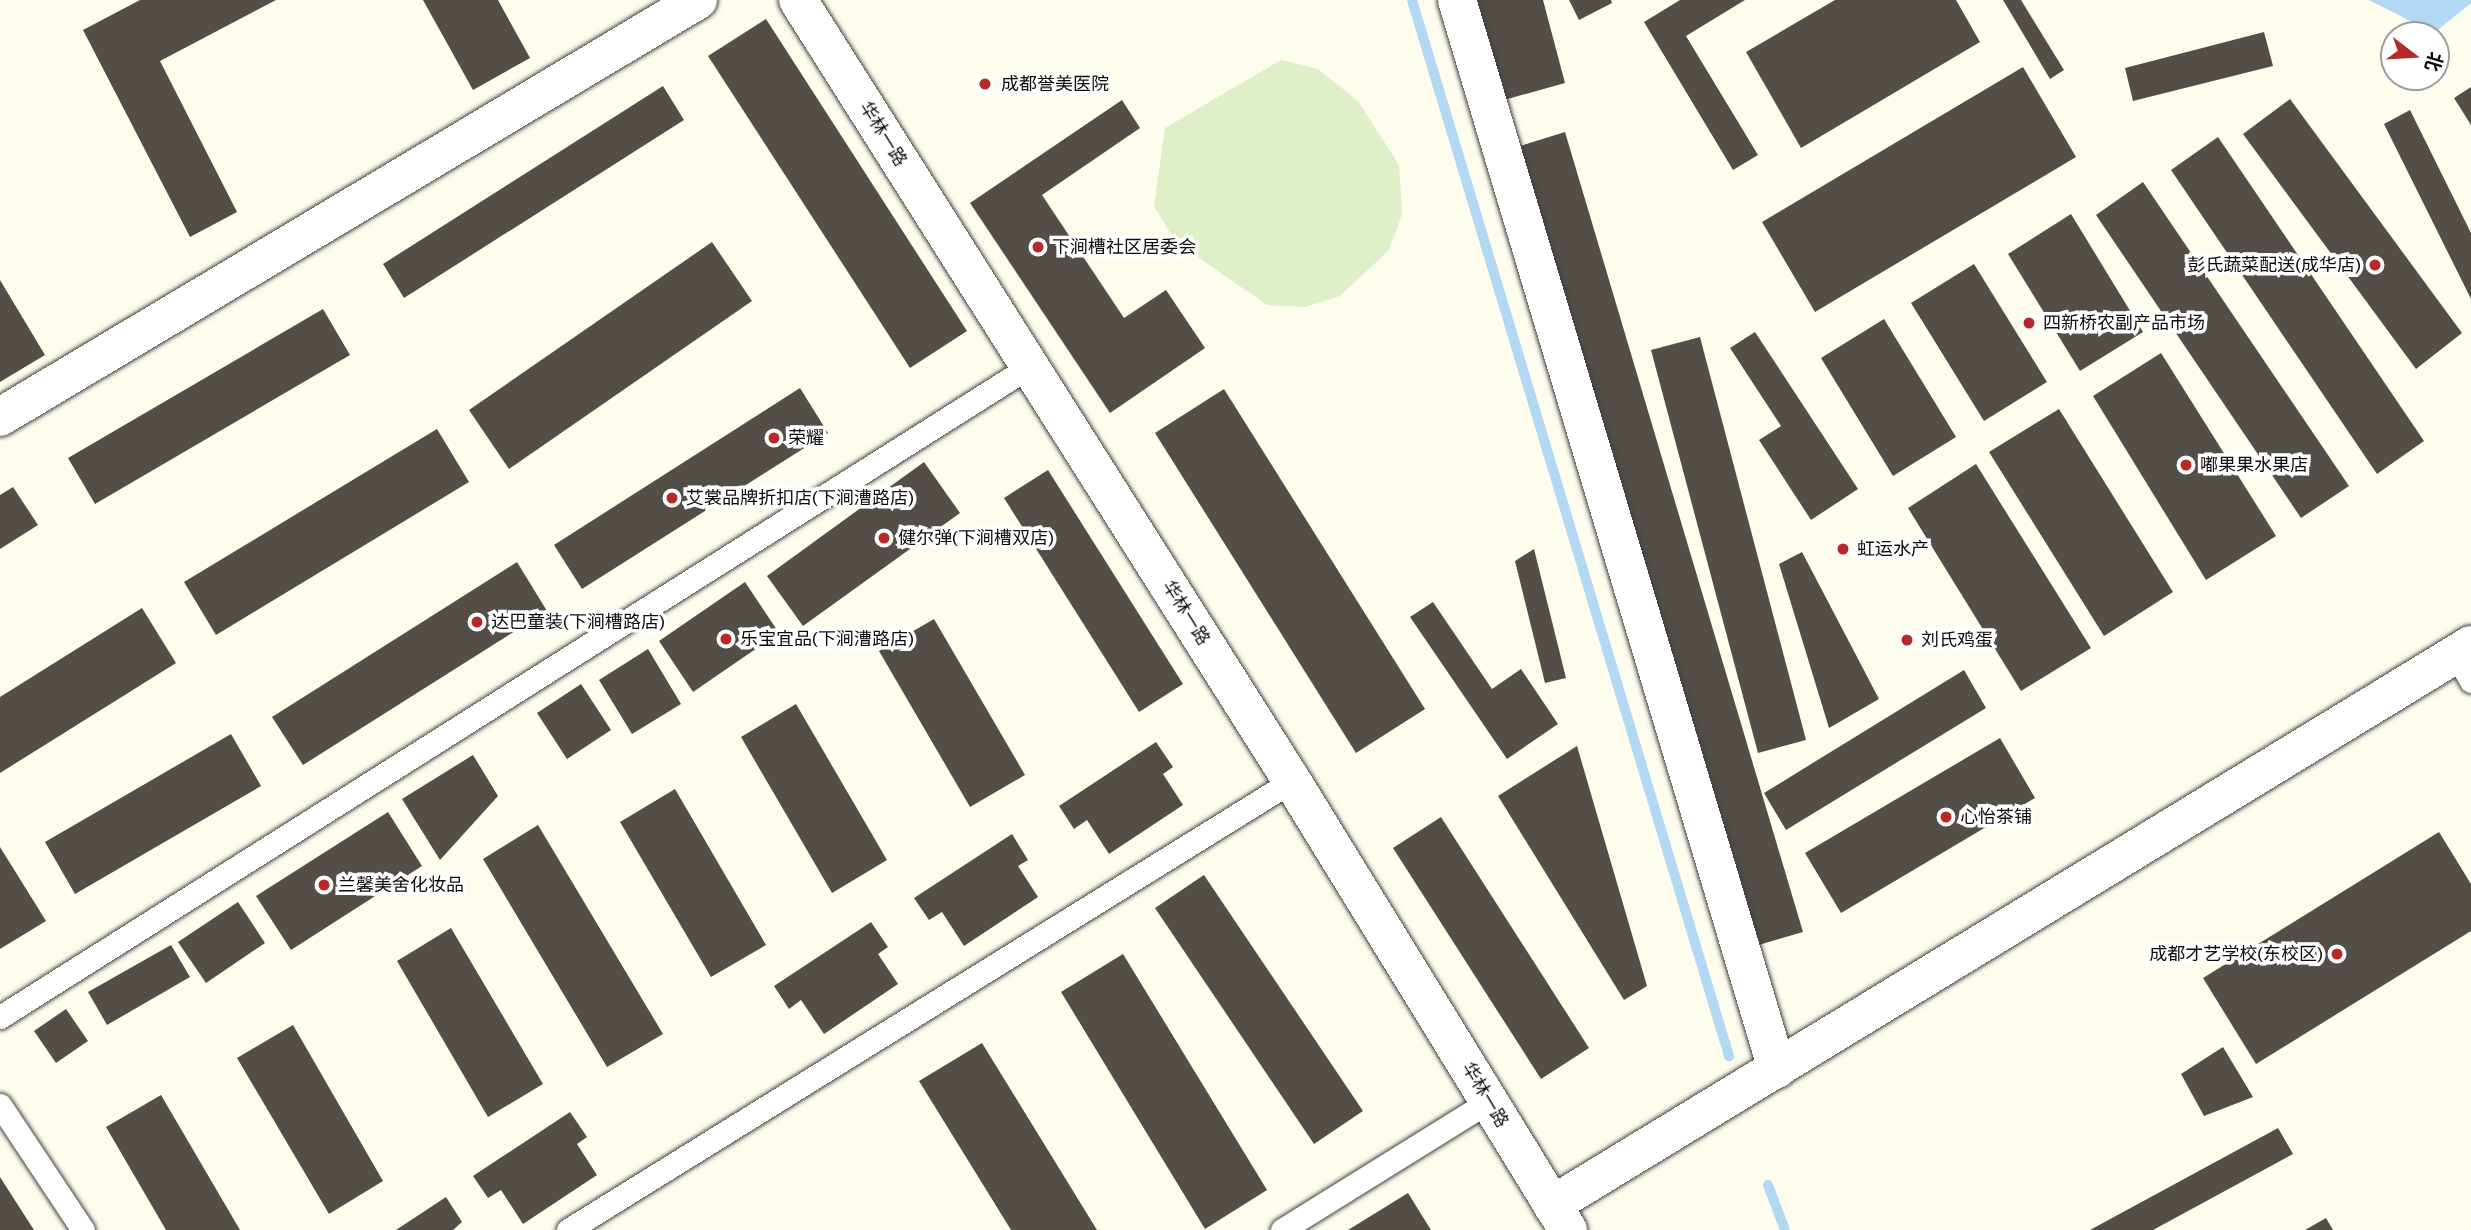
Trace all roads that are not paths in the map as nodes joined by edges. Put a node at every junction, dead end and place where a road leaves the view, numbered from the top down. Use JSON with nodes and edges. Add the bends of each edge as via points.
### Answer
{"nodes":[{"id":1,"x":698,"y":0,"type":"edge"},
{"id":2,"x":799,"y":0,"type":"edge"},
{"id":3,"x":1457,"y":0,"type":"edge"},
{"id":4,"x":1030,"y":366,"type":"junction"},
{"id":5,"x":0,"y":417,"type":"edge"},
{"id":6,"x":2466,"y":660,"type":"edge"},
{"id":7,"x":1293,"y":781,"type":"junction"},
{"id":8,"x":0,"y":1017,"type":"edge"},
{"id":9,"x":1777,"y":1069,"type":"junction"},
{"id":10,"x":1489,"y":1101,"type":"junction"},
{"id":11,"x":0,"y":1105,"type":"edge"},
{"id":12,"x":1560,"y":1218,"type":"edge"},
{"id":13,"x":82,"y":1230,"type":"edge"},
{"id":14,"x":568,"y":1230,"type":"edge"},
{"id":15,"x":1282,"y":1230,"type":"edge"}],
"edges":[{"from":1,"to":5,"type":"street"},
{"from":2,"to":4,"type":"street","name":"华林一路"},
{"from":3,"to":9,"type":"street"},
{"from":4,"to":7,"type":"street","name":"华林一路"},
{"from":4,"to":8,"type":"lane"},
{"from":6,"to":9,"type":"street"},
{"from":7,"to":10,"type":"street","name":"华林一路"},
{"from":7,"to":14,"type":"lane"},
{"from":9,"to":12,"type":"street"},
{"from":10,"to":12,"type":"street","name":"华林一路"},
{"from":10,"to":15,"type":"lane"},
{"from":11,"to":13,"type":"lane"}]}
